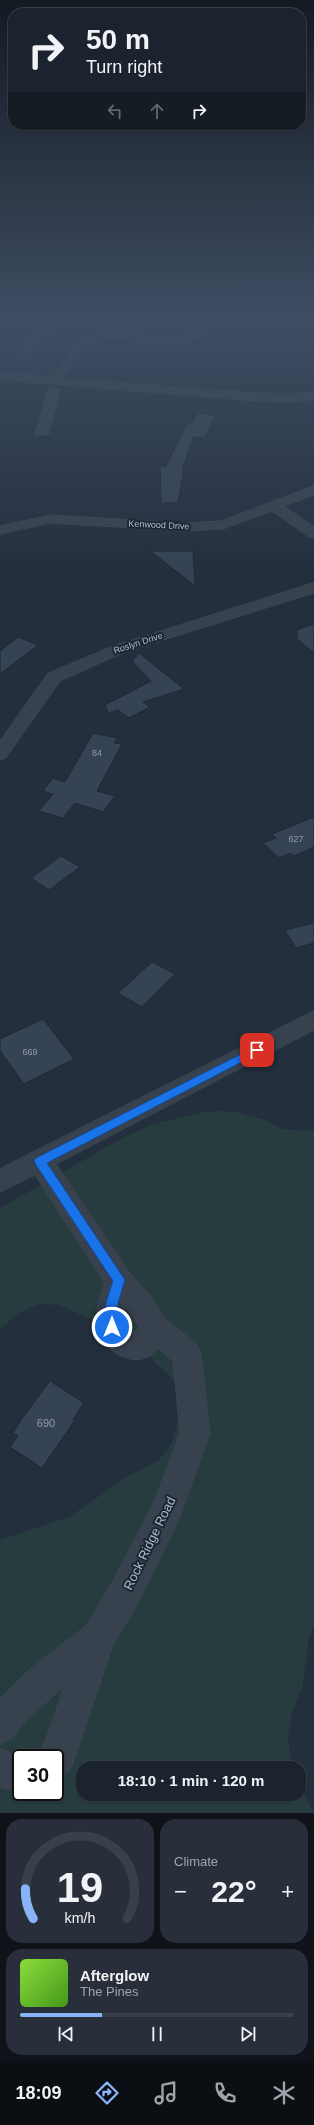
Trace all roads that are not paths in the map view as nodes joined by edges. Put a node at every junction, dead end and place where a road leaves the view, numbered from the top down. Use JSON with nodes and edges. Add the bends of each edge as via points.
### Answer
{"nodes":[{"id":1,"x":314,"y":490,"type":"edge"},
{"id":2,"x":274,"y":506,"type":"junction"},
{"id":3,"x":0,"y":530,"type":"edge"},
{"id":4,"x":314,"y":534,"type":"edge"},
{"id":5,"x":314,"y":588,"type":"edge"},
{"id":6,"x":0,"y":754,"type":"edge"},
{"id":7,"x":314,"y":1020,"type":"edge"},
{"id":8,"x":40,"y":1161,"type":"junction"},
{"id":9,"x":0,"y":1181,"type":"edge"},
{"id":10,"x":99,"y":1637,"type":"junction"},
{"id":11,"x":0,"y":1726,"type":"edge"},
{"id":12,"x":61,"y":1749,"type":"edge"},
{"id":13,"x":0,"y":1767,"type":"edge"},
{"id":14,"x":12,"y":1773,"type":"edge"}],
"edges":[{"from":1,"to":2,"type":"street","name":"Kenwood Drive"},
{"from":2,"to":3,"type":"street","name":"Kenwood Drive","via":[[223,525],[185,527],[50,519]]},
{"from":2,"to":4,"type":"street"},
{"from":5,"to":6,"type":"street","name":"Roslyn Drive","via":[[119,649],[54,676]]},
{"from":7,"to":8,"type":"street"},
{"from":8,"to":9,"type":"street"},
{"from":8,"to":10,"type":"street","name":"Rock Ridge Road","via":[[154,1328],[187,1354],[195,1433],[168,1508],[126,1591]]},
{"from":10,"to":11,"type":"street","name":"Rock Ridge Road","via":[[41,1682]]},
{"from":10,"to":12,"type":"street"},
{"from":13,"to":14,"type":"street"}]}
